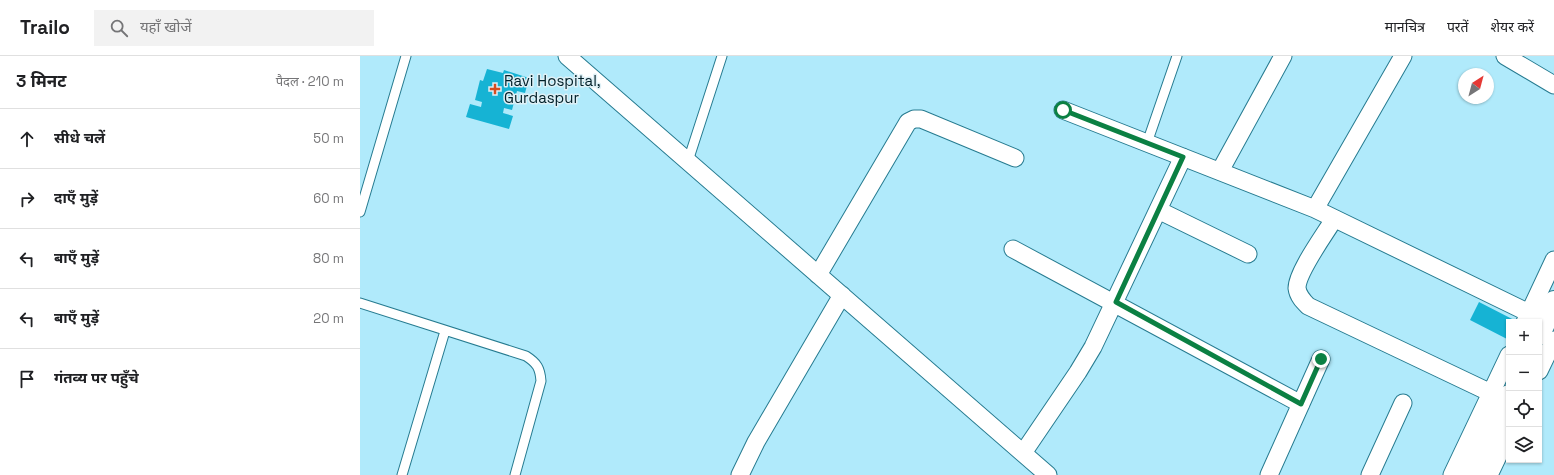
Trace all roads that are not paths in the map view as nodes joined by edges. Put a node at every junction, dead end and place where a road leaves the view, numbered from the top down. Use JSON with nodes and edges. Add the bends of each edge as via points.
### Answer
{"nodes":[{"id":1,"x":406,"y":56,"type":"edge"},
{"id":2,"x":567,"y":56,"type":"edge"},
{"id":3,"x":722,"y":56,"type":"edge"},
{"id":4,"x":1177,"y":56,"type":"edge"},
{"id":5,"x":1283,"y":56,"type":"edge"},
{"id":6,"x":1403,"y":56,"type":"edge"},
{"id":7,"x":1505,"y":56,"type":"edge"},
{"id":8,"x":1554,"y":85,"type":"edge"},
{"id":9,"x":1063,"y":110,"type":"dead end"},
{"id":10,"x":1147,"y":143,"type":"junction"},
{"id":11,"x":1183,"y":157,"type":"junction"},
{"id":12,"x":1015,"y":158,"type":"dead end"},
{"id":13,"x":688,"y":161,"type":"junction"},
{"id":14,"x":1220,"y":171,"type":"junction"},
{"id":15,"x":361,"y":207,"type":"edge"},
{"id":16,"x":1315,"y":209,"type":"junction"},
{"id":17,"x":1158,"y":210,"type":"junction"},
{"id":18,"x":1334,"y":219,"type":"junction"},
{"id":19,"x":1013,"y":249,"type":"dead end"},
{"id":20,"x":1248,"y":254,"type":"dead end"},
{"id":21,"x":1554,"y":260,"type":"edge"},
{"id":22,"x":818,"y":274,"type":"junction"},
{"id":23,"x":842,"y":296,"type":"junction"},
{"id":24,"x":1116,"y":302,"type":"junction"},
{"id":25,"x":1554,"y":302,"type":"edge"},
{"id":26,"x":360,"y":303,"type":"edge"},
{"id":27,"x":1527,"y":317,"type":"edge"},
{"id":28,"x":1542,"y":328,"type":"edge"},
{"id":29,"x":445,"y":330,"type":"junction"},
{"id":30,"x":1554,"y":340,"type":"edge"},
{"id":31,"x":1321,"y":359,"type":"dead end"},
{"id":32,"x":1542,"y":365,"type":"edge"},
{"id":33,"x":1506,"y":368,"type":"edge"},
{"id":34,"x":1500,"y":395,"type":"edge"},
{"id":35,"x":1403,"y":403,"type":"dead end"},
{"id":36,"x":1301,"y":404,"type":"junction"},
{"id":37,"x":1506,"y":439,"type":"edge"},
{"id":38,"x":1023,"y":453,"type":"junction"},
{"id":39,"x":402,"y":475,"type":"edge"},
{"id":40,"x":515,"y":475,"type":"edge"},
{"id":41,"x":740,"y":475,"type":"edge"},
{"id":42,"x":1048,"y":475,"type":"edge"},
{"id":43,"x":1270,"y":475,"type":"edge"},
{"id":44,"x":1370,"y":475,"type":"edge"},
{"id":45,"x":1452,"y":475,"type":"edge"},
{"id":46,"x":1472,"y":475,"type":"edge"},
{"id":47,"x":1488,"y":475,"type":"edge"}],
"edges":[{"from":1,"to":15,"type":"lane"},
{"from":2,"to":13,"type":"street"},
{"from":3,"to":13,"type":"lane"},
{"from":4,"to":10,"type":"lane"},
{"from":5,"to":14,"type":"street"},
{"from":6,"to":16,"type":"street"},
{"from":7,"to":8,"type":"street"},
{"from":9,"to":10,"type":"street"},
{"from":10,"to":11,"type":"street"},
{"from":11,"to":14,"type":"street"},
{"from":11,"to":17,"type":"street"},
{"from":12,"to":22,"type":"street","via":[[921,119],[908,122]]},
{"from":13,"to":22,"type":"street"},
{"from":14,"to":16,"type":"street"},
{"from":16,"to":18,"type":"street"},
{"from":17,"to":20,"type":"street"},
{"from":17,"to":24,"type":"street"},
{"from":18,"to":27,"type":"street"},
{"from":18,"to":34,"type":"street","via":[[1300,275],[1297,288],[1301,300],[1308,306]]},
{"from":19,"to":24,"type":"street"},
{"from":21,"to":27,"type":"street"},
{"from":22,"to":23,"type":"street"},
{"from":23,"to":38,"type":"street"},
{"from":23,"to":41,"type":"street","via":[[756,442]]},
{"from":24,"to":36,"type":"street"},
{"from":24,"to":38,"type":"street","via":[[1078,372]]},
{"from":25,"to":28,"type":"main road"},
{"from":26,"to":29,"type":"lane"},
{"from":29,"to":39,"type":"lane"},
{"from":29,"to":40,"type":"lane","via":[[526,356],[540,369],[541,381]]},
{"from":30,"to":32,"type":"street"},
{"from":31,"to":36,"type":"street"},
{"from":33,"to":34,"type":"street"},
{"from":34,"to":45,"type":"street"},
{"from":34,"to":46,"type":"main road"},
{"from":35,"to":44,"type":"street"},
{"from":36,"to":43,"type":"street"},
{"from":37,"to":47,"type":"street"},
{"from":38,"to":42,"type":"street"}]}
